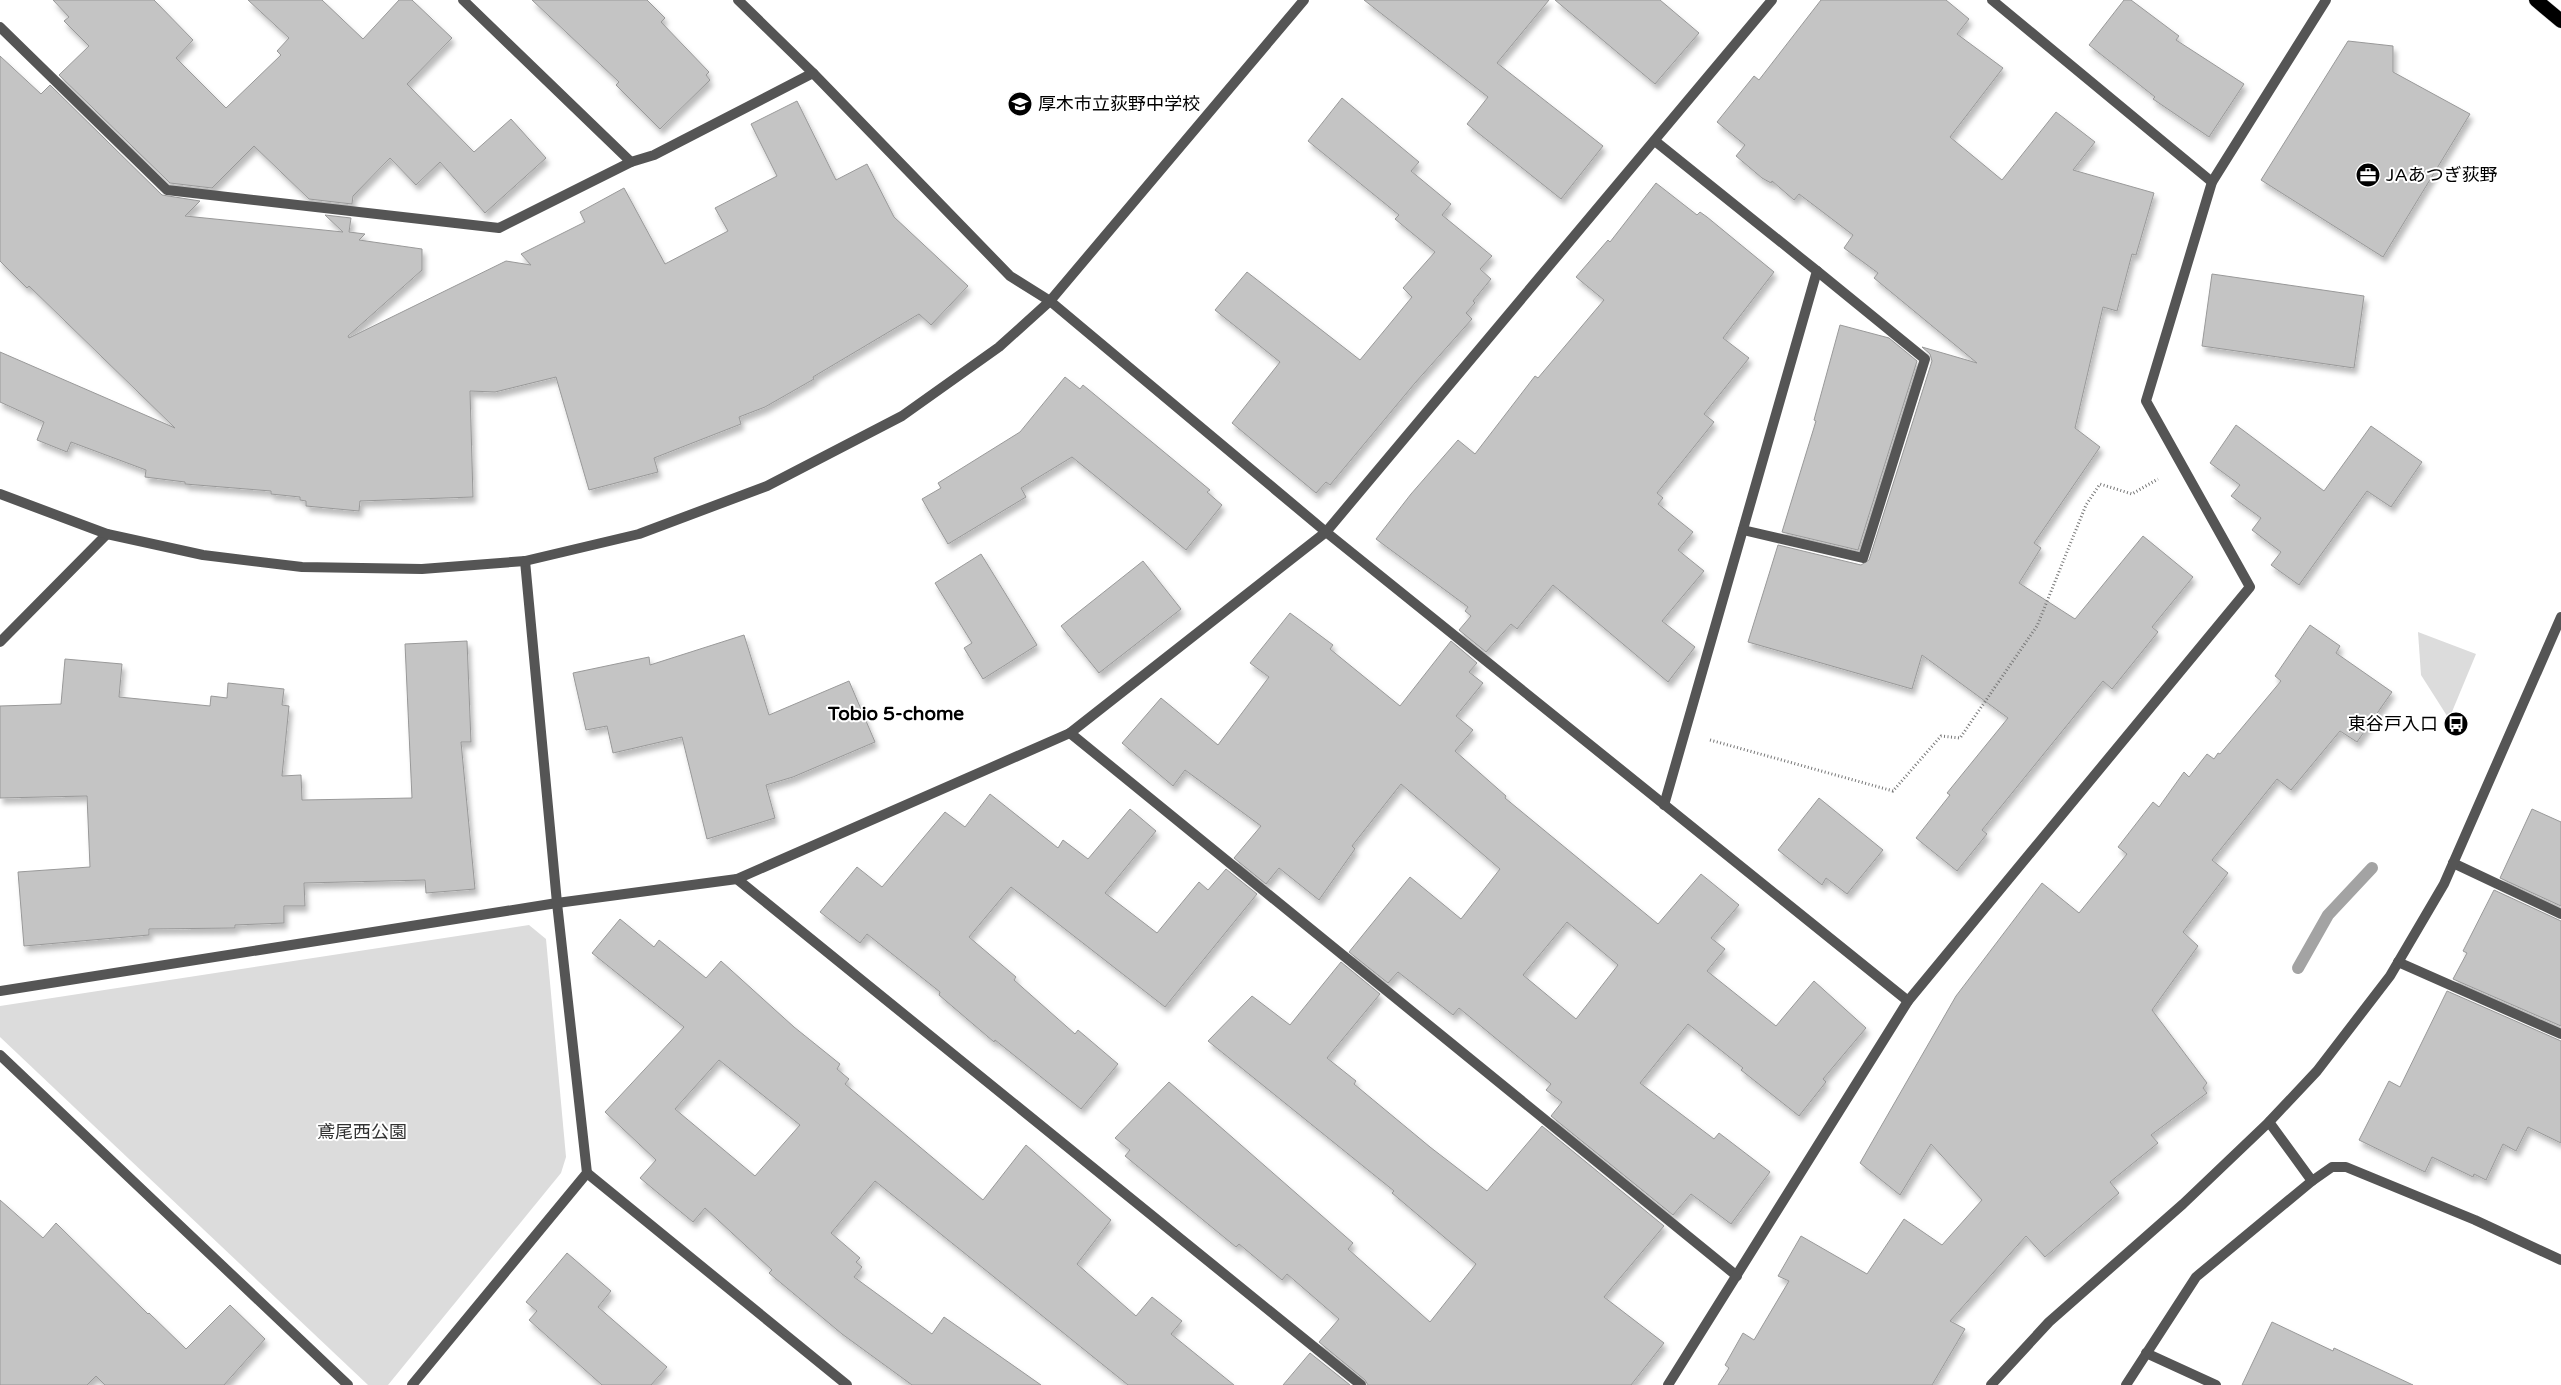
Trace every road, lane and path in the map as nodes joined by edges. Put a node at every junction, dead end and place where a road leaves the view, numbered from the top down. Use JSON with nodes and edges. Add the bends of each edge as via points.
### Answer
{"nodes":[{"id":1,"x":463,"y":0,"type":"edge"},
{"id":2,"x":738,"y":0,"type":"edge"},
{"id":3,"x":1304,"y":0,"type":"edge"},
{"id":4,"x":1772,"y":0,"type":"edge"},
{"id":5,"x":1992,"y":0,"type":"edge"},
{"id":6,"x":2326,"y":0,"type":"edge"},
{"id":7,"x":2536,"y":0,"type":"edge"},
{"id":8,"x":2561,"y":21,"type":"edge"},
{"id":9,"x":0,"y":28,"type":"edge"},
{"id":10,"x":813,"y":73,"type":"junction"},
{"id":11,"x":1655,"y":141,"type":"junction"},
{"id":12,"x":630,"y":162,"type":"junction"},
{"id":13,"x":2212,"y":182,"type":"junction"},
{"id":14,"x":1818,"y":271,"type":"junction"},
{"id":15,"x":1050,"y":301,"type":"junction"},
{"id":16,"x":2182,"y":466,"type":"junction"},
{"id":17,"x":0,"y":494,"type":"edge"},
{"id":18,"x":1743,"y":530,"type":"junction"},
{"id":19,"x":1326,"y":532,"type":"junction"},
{"id":20,"x":107,"y":534,"type":"junction"},
{"id":21,"x":525,"y":561,"type":"junction"},
{"id":22,"x":2561,"y":617,"type":"edge"},
{"id":23,"x":0,"y":642,"type":"edge"},
{"id":24,"x":1070,"y":732,"type":"junction"},
{"id":25,"x":1685,"y":733,"type":"junction"},
{"id":26,"x":1664,"y":805,"type":"junction"},
{"id":27,"x":2453,"y":863,"type":"junction"},
{"id":28,"x":737,"y":879,"type":"junction"},
{"id":29,"x":557,"y":903,"type":"junction"},
{"id":30,"x":2561,"y":914,"type":"edge"},
{"id":31,"x":2398,"y":962,"type":"junction"},
{"id":32,"x":0,"y":991,"type":"edge"},
{"id":33,"x":1908,"y":1001,"type":"junction"},
{"id":34,"x":2561,"y":1034,"type":"edge"},
{"id":35,"x":0,"y":1055,"type":"edge"},
{"id":36,"x":2269,"y":1122,"type":"junction"},
{"id":37,"x":587,"y":1173,"type":"junction"},
{"id":38,"x":2312,"y":1181,"type":"junction"},
{"id":39,"x":2561,"y":1260,"type":"edge"},
{"id":40,"x":1737,"y":1276,"type":"junction"},
{"id":41,"x":2146,"y":1353,"type":"junction"},
{"id":42,"x":348,"y":1385,"type":"edge"},
{"id":43,"x":412,"y":1385,"type":"edge"},
{"id":44,"x":848,"y":1385,"type":"edge"},
{"id":45,"x":1361,"y":1385,"type":"edge"},
{"id":46,"x":1668,"y":1385,"type":"edge"},
{"id":47,"x":1991,"y":1385,"type":"edge"},
{"id":48,"x":2126,"y":1385,"type":"edge"},
{"id":49,"x":2216,"y":1385,"type":"edge"}],
"edges":[{"from":1,"to":12,"type":"street"},
{"from":2,"to":10,"type":"street"},
{"from":3,"to":15,"type":"street"},
{"from":4,"to":11,"type":"street"},
{"from":5,"to":13,"type":"street"},
{"from":6,"to":13,"type":"street"},
{"from":7,"to":8,"type":"highway"},
{"from":9,"to":12,"type":"street","via":[[167,190],[500,228]]},
{"from":10,"to":12,"type":"street","via":[[654,155]]},
{"from":10,"to":15,"type":"street","via":[[1010,276]]},
{"from":11,"to":14,"type":"street"},
{"from":11,"to":19,"type":"street"},
{"from":13,"to":16,"type":"street","via":[[2146,401]]},
{"from":14,"to":18,"type":"street"},
{"from":14,"to":18,"type":"street","via":[[1925,359],[1863,558]]},
{"from":15,"to":19,"type":"street"},
{"from":15,"to":21,"type":"street","via":[[999,348],[902,416],[768,486],[639,534]]},
{"from":16,"to":25,"type":"path","via":[[2132,494],[2100,484],[2086,505],[2037,626],[1960,738],[1941,736],[1893,791]]},
{"from":16,"to":33,"type":"street","via":[[2250,586]]},
{"from":17,"to":20,"type":"street"},
{"from":18,"to":25,"type":"street"},
{"from":19,"to":24,"type":"street"},
{"from":19,"to":26,"type":"street"},
{"from":20,"to":21,"type":"street","via":[[203,555],[302,567],[422,569]]},
{"from":20,"to":23,"type":"street"},
{"from":21,"to":29,"type":"street"},
{"from":22,"to":27,"type":"street"},
{"from":24,"to":28,"type":"street"},
{"from":24,"to":40,"type":"street"},
{"from":25,"to":26,"type":"street"},
{"from":26,"to":33,"type":"street"},
{"from":27,"to":30,"type":"street"},
{"from":27,"to":31,"type":"street"},
{"from":28,"to":29,"type":"street"},
{"from":28,"to":45,"type":"street"},
{"from":29,"to":32,"type":"street"},
{"from":29,"to":37,"type":"street"},
{"from":31,"to":34,"type":"street"},
{"from":31,"to":36,"type":"street","via":[[2317,1071]]},
{"from":33,"to":40,"type":"street"},
{"from":35,"to":42,"type":"street"},
{"from":36,"to":38,"type":"street"},
{"from":36,"to":47,"type":"street","via":[[2184,1204],[2049,1322]]},
{"from":37,"to":43,"type":"street"},
{"from":37,"to":44,"type":"street"},
{"from":38,"to":39,"type":"street","via":[[2332,1167],[2346,1167],[2475,1220]]},
{"from":38,"to":41,"type":"street","via":[[2196,1277]]},
{"from":40,"to":46,"type":"street"},
{"from":41,"to":48,"type":"street"},
{"from":41,"to":49,"type":"street"}]}
